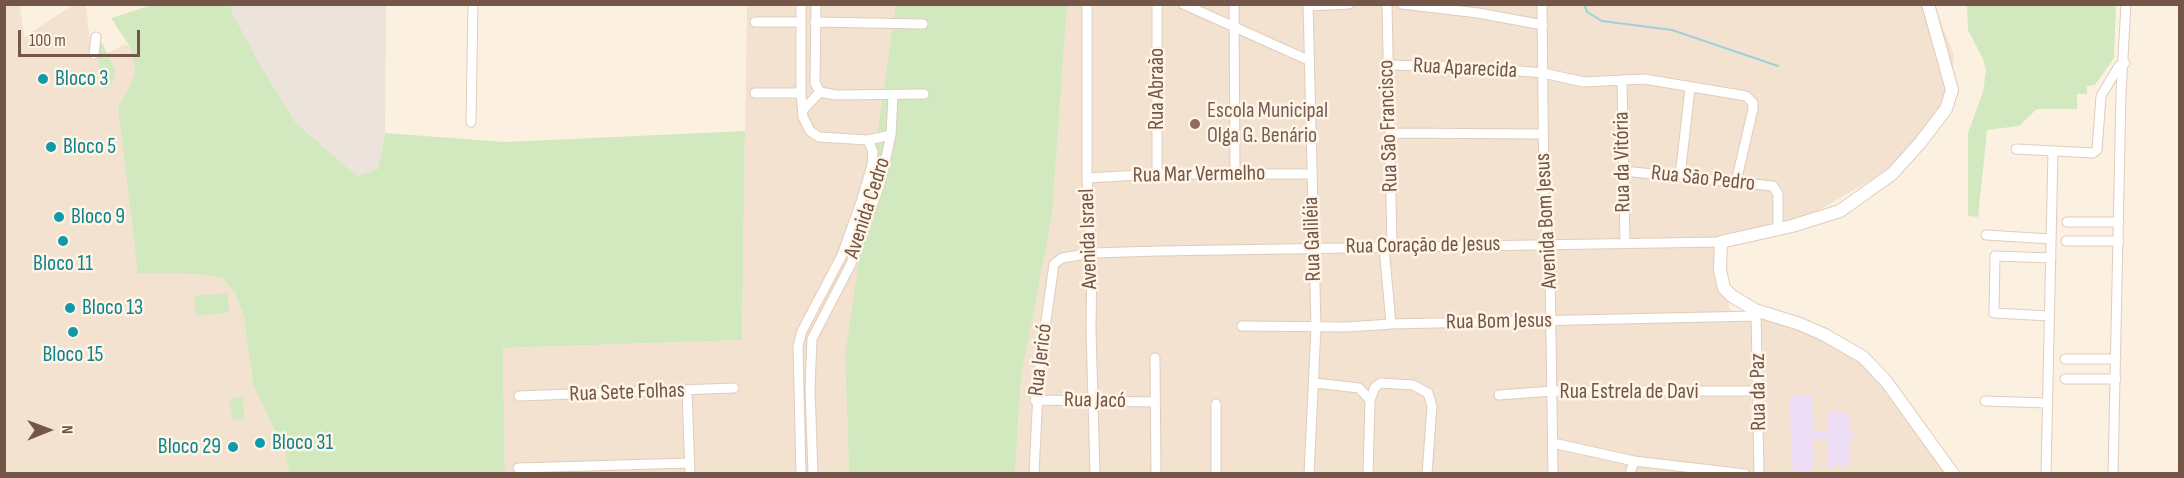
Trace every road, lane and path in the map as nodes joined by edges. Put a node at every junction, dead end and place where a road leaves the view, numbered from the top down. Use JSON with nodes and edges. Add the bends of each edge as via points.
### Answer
{"nodes":[{"id":1,"x":473,"y":4,"type":"edge"},
{"id":2,"x":801,"y":4,"type":"edge"},
{"id":3,"x":816,"y":4,"type":"edge"},
{"id":4,"x":1087,"y":4,"type":"edge"},
{"id":5,"x":1157,"y":4,"type":"edge"},
{"id":6,"x":1183,"y":4,"type":"edge"},
{"id":7,"x":1234,"y":4,"type":"edge"},
{"id":8,"x":1349,"y":4,"type":"edge"},
{"id":9,"x":1387,"y":4,"type":"edge"},
{"id":10,"x":1402,"y":4,"type":"edge"},
{"id":11,"x":1542,"y":4,"type":"edge"},
{"id":12,"x":1928,"y":4,"type":"edge"},
{"id":13,"x":2126,"y":4,"type":"edge"},
{"id":14,"x":1308,"y":5,"type":"edge"},
{"id":15,"x":1477,"y":9,"type":"edge"},
{"id":16,"x":755,"y":22,"type":"dead end"},
{"id":17,"x":801,"y":22,"type":"junction"},
{"id":18,"x":815,"y":22,"type":"junction"},
{"id":19,"x":923,"y":24,"type":"dead end"},
{"id":20,"x":1543,"y":26,"type":"junction"},
{"id":21,"x":1234,"y":27,"type":"junction"},
{"id":22,"x":96,"y":37,"type":"dead end"},
{"id":23,"x":94,"y":54,"type":"dead end"},
{"id":24,"x":1308,"y":60,"type":"junction"},
{"id":25,"x":2125,"y":63,"type":"junction"},
{"id":26,"x":1386,"y":65,"type":"junction"},
{"id":27,"x":1543,"y":74,"type":"junction"},
{"id":28,"x":1622,"y":80,"type":"junction"},
{"id":29,"x":1690,"y":88,"type":"junction"},
{"id":30,"x":820,"y":92,"type":"junction"},
{"id":31,"x":755,"y":93,"type":"dead end"},
{"id":32,"x":801,"y":93,"type":"junction"},
{"id":33,"x":924,"y":94,"type":"dead end"},
{"id":34,"x":892,"y":95,"type":"junction"},
{"id":35,"x":802,"y":110,"type":"junction"},
{"id":36,"x":471,"y":122,"type":"dead end"},
{"id":37,"x":1390,"y":133,"type":"junction"},
{"id":38,"x":1543,"y":134,"type":"junction"},
{"id":39,"x":891,"y":135,"type":"junction"},
{"id":40,"x":868,"y":140,"type":"junction"},
{"id":41,"x":2016,"y":149,"type":"dead end"},
{"id":42,"x":2053,"y":151,"type":"junction"},
{"id":43,"x":1623,"y":171,"type":"junction"},
{"id":44,"x":1157,"y":174,"type":"junction"},
{"id":45,"x":1235,"y":174,"type":"junction"},
{"id":46,"x":1311,"y":174,"type":"junction"},
{"id":47,"x":1680,"y":176,"type":"junction"},
{"id":48,"x":1087,"y":178,"type":"junction"},
{"id":49,"x":1737,"y":182,"type":"junction"},
{"id":50,"x":2067,"y":222,"type":"dead end"},
{"id":51,"x":2119,"y":222,"type":"junction"},
{"id":52,"x":1778,"y":230,"type":"junction"},
{"id":53,"x":1986,"y":236,"type":"dead end"},
{"id":54,"x":2051,"y":239,"type":"junction"},
{"id":55,"x":2066,"y":241,"type":"dead end"},
{"id":56,"x":1721,"y":242,"type":"junction"},
{"id":57,"x":2119,"y":242,"type":"junction"},
{"id":58,"x":1625,"y":243,"type":"junction"},
{"id":59,"x":1547,"y":244,"type":"junction"},
{"id":60,"x":1388,"y":247,"type":"junction"},
{"id":61,"x":1314,"y":249,"type":"junction"},
{"id":62,"x":1092,"y":253,"type":"junction"},
{"id":63,"x":1067,"y":257,"type":"joint"},
{"id":64,"x":2051,"y":258,"type":"junction"},
{"id":65,"x":833,"y":272,"type":"junction"},
{"id":66,"x":843,"y":279,"type":"junction"},
{"id":67,"x":1756,"y":313,"type":"junction"},
{"id":68,"x":2049,"y":316,"type":"junction"},
{"id":69,"x":1551,"y":321,"type":"junction"},
{"id":70,"x":1392,"y":324,"type":"junction"},
{"id":71,"x":1242,"y":326,"type":"dead end"},
{"id":72,"x":1316,"y":328,"type":"junction"},
{"id":73,"x":1155,"y":358,"type":"dead end"},
{"id":74,"x":2065,"y":359,"type":"dead end"},
{"id":75,"x":2116,"y":359,"type":"junction"},
{"id":76,"x":2066,"y":379,"type":"dead end"},
{"id":77,"x":2116,"y":379,"type":"junction"},
{"id":78,"x":1315,"y":383,"type":"junction"},
{"id":79,"x":734,"y":388,"type":"dead end"},
{"id":80,"x":687,"y":391,"type":"junction"},
{"id":81,"x":1553,"y":391,"type":"junction"},
{"id":82,"x":1759,"y":391,"type":"junction"},
{"id":83,"x":1499,"y":395,"type":"dead end"},
{"id":84,"x":519,"y":396,"type":"dead end"},
{"id":85,"x":1035,"y":399,"type":"junction"},
{"id":86,"x":1370,"y":400,"type":"junction"},
{"id":87,"x":1094,"y":401,"type":"junction"},
{"id":88,"x":1985,"y":401,"type":"dead end"},
{"id":89,"x":1154,"y":402,"type":"junction"},
{"id":90,"x":2048,"y":403,"type":"junction"},
{"id":91,"x":1216,"y":404,"type":"dead end"},
{"id":92,"x":812,"y":429,"type":"junction"},
{"id":93,"x":799,"y":430,"type":"junction"},
{"id":94,"x":1553,"y":443,"type":"junction"},
{"id":95,"x":1634,"y":461,"type":"junction"},
{"id":96,"x":689,"y":463,"type":"junction"},
{"id":97,"x":518,"y":468,"type":"dead end"},
{"id":98,"x":1695,"y":471,"type":"edge"},
{"id":99,"x":690,"y":474,"type":"edge"},
{"id":100,"x":801,"y":474,"type":"edge"},
{"id":101,"x":813,"y":474,"type":"edge"},
{"id":102,"x":1034,"y":474,"type":"edge"},
{"id":103,"x":1095,"y":474,"type":"edge"},
{"id":104,"x":1156,"y":474,"type":"edge"},
{"id":105,"x":1216,"y":474,"type":"edge"},
{"id":106,"x":1309,"y":474,"type":"edge"},
{"id":107,"x":1368,"y":474,"type":"edge"},
{"id":108,"x":1428,"y":474,"type":"edge"},
{"id":109,"x":1553,"y":474,"type":"edge"},
{"id":110,"x":1630,"y":474,"type":"edge"},
{"id":111,"x":1745,"y":474,"type":"edge"},
{"id":112,"x":1759,"y":474,"type":"edge"},
{"id":113,"x":1953,"y":474,"type":"edge"},
{"id":114,"x":2046,"y":474,"type":"edge"},
{"id":115,"x":2113,"y":474,"type":"edge"}],
"edges":[{"from":1,"to":36,"type":"street"},
{"from":2,"to":17,"type":"street","name":"Avenida Cedro"},
{"from":3,"to":18,"type":"street"},
{"from":4,"to":48,"type":"street","name":"Avenida Israel"},
{"from":5,"to":44,"type":"street","name":"Rua Abraão"},
{"from":6,"to":21,"type":"street"},
{"from":7,"to":21,"type":"street"},
{"from":8,"to":14,"type":"street"},
{"from":9,"to":26,"type":"street","name":"Rua São Francisco"},
{"from":10,"to":15,"type":"street"},
{"from":11,"to":20,"type":"street","name":"Avenida Bom Jesus"},
{"from":12,"to":52,"type":"street","name":"Rua Coração de Jesus","via":[[1951,78],[1946,109],[1892,174],[1865,195],[1840,211]]},
{"from":13,"to":25,"type":"street"},
{"from":14,"to":24,"type":"street","name":"Rua Galiléia"},
{"from":15,"to":20,"type":"street"},
{"from":16,"to":17,"type":"street"},
{"from":17,"to":32,"type":"street","name":"Avenida Cedro"},
{"from":18,"to":19,"type":"street"},
{"from":18,"to":30,"type":"street","via":[[815,82]]},
{"from":20,"to":27,"type":"street","name":"Avenida Bom Jesus"},
{"from":21,"to":24,"type":"street"},
{"from":21,"to":45,"type":"street"},
{"from":22,"to":23,"type":"street"},
{"from":24,"to":46,"type":"street","name":"Rua Galiléia"},
{"from":25,"to":42,"type":"street","via":[[2119,66],[2101,96],[2097,150]]},
{"from":25,"to":51,"type":"street"},
{"from":26,"to":27,"type":"street","name":"Rua Aparecida"},
{"from":26,"to":37,"type":"street","name":"Rua São Francisco"},
{"from":27,"to":28,"type":"street","name":"Rua Aparecida","via":[[1584,82]]},
{"from":27,"to":38,"type":"street","name":"Avenida Bom Jesus"},
{"from":28,"to":29,"type":"street","name":"Rua Aparecida"},
{"from":28,"to":43,"type":"street","name":"Rua da Vitória"},
{"from":29,"to":47,"type":"street"},
{"from":29,"to":49,"type":"street","name":"Rua Aparecida","via":[[1746,96],[1753,103]]},
{"from":30,"to":34,"type":"street"},
{"from":30,"to":35,"type":"street"},
{"from":31,"to":32,"type":"street"},
{"from":32,"to":35,"type":"street","name":"Avenida Cedro"},
{"from":33,"to":34,"type":"street"},
{"from":34,"to":39,"type":"street","name":"Avenida Cedro"},
{"from":35,"to":40,"type":"street","name":"Avenida Cedro","via":[[805,124],[819,137]]},
{"from":37,"to":38,"type":"street"},
{"from":37,"to":60,"type":"street","name":"Rua São Francisco"},
{"from":38,"to":59,"type":"street","name":"Avenida Bom Jesus"},
{"from":39,"to":40,"type":"street"},
{"from":39,"to":66,"type":"street","name":"Avenida Cedro","via":[[880,184]]},
{"from":40,"to":65,"type":"street","name":"Avenida Cedro","via":[[873,152],[872,165]]},
{"from":41,"to":42,"type":"street"},
{"from":42,"to":54,"type":"street"},
{"from":43,"to":47,"type":"street","name":"Rua São Pedro"},
{"from":43,"to":58,"type":"street","name":"Rua da Vitória"},
{"from":44,"to":45,"type":"street","name":"Rua Mar Vermelho"},
{"from":44,"to":48,"type":"street","name":"Rua Mar Vermelho"},
{"from":45,"to":46,"type":"street","name":"Rua Mar Vermelho"},
{"from":46,"to":61,"type":"street","name":"Rua Galiléia"},
{"from":47,"to":49,"type":"street","name":"Rua São Pedro"},
{"from":48,"to":62,"type":"street","name":"Avenida Israel"},
{"from":49,"to":52,"type":"street","name":"Rua São Pedro","via":[[1777,189]]},
{"from":50,"to":51,"type":"street"},
{"from":51,"to":57,"type":"street"},
{"from":52,"to":56,"type":"street","name":"Rua Coração de Jesus"},
{"from":53,"to":54,"type":"street"},
{"from":54,"to":64,"type":"street"},
{"from":55,"to":57,"type":"street"},
{"from":56,"to":58,"type":"street","name":"Rua Coração de Jesus"},
{"from":56,"to":67,"type":"street","via":[[1724,288]]},
{"from":57,"to":75,"type":"street"},
{"from":58,"to":59,"type":"street","name":"Rua Coração de Jesus"},
{"from":59,"to":60,"type":"street","name":"Rua Coração de Jesus"},
{"from":59,"to":69,"type":"street","name":"Avenida Bom Jesus"},
{"from":60,"to":61,"type":"street","name":"Rua Coração de Jesus"},
{"from":60,"to":70,"type":"street","name":"Rua São Francisco"},
{"from":61,"to":62,"type":"street","name":"Rua Coração de Jesus"},
{"from":61,"to":72,"type":"street","name":"Rua Galiléia"},
{"from":62,"to":63,"type":"street","name":"Rua Coração de Jesus"},
{"from":62,"to":87,"type":"street","name":"Avenida Israel"},
{"from":63,"to":85,"type":"street","name":"Rua Jericó","via":[[1054,264]]},
{"from":64,"to":68,"type":"street"},
{"from":64,"to":68,"type":"street","via":[[1995,256],[1994,313]]},
{"from":65,"to":66,"type":"street"},
{"from":65,"to":93,"type":"street","name":"Avenida Cedro","via":[[798,346]]},
{"from":66,"to":92,"type":"street","name":"Avenida Cedro","via":[[812,339]]},
{"from":67,"to":69,"type":"street","name":"Rua Bom Jesus"},
{"from":67,"to":82,"type":"street","name":"Rua da Paz"},
{"from":67,"to":113,"type":"street","via":[[1800,324],[1863,357],[1886,381]]},
{"from":68,"to":90,"type":"street"},
{"from":69,"to":70,"type":"street","name":"Rua Bom Jesus"},
{"from":69,"to":81,"type":"street","name":"Avenida Bom Jesus"},
{"from":70,"to":72,"type":"street","name":"Rua Bom Jesus"},
{"from":71,"to":72,"type":"street","name":"Rua Bom Jesus"},
{"from":72,"to":78,"type":"street","name":"Rua Galiléia"},
{"from":73,"to":89,"type":"street"},
{"from":74,"to":75,"type":"street"},
{"from":75,"to":77,"type":"street"},
{"from":76,"to":77,"type":"street"},
{"from":77,"to":115,"type":"street"},
{"from":78,"to":86,"type":"street","via":[[1359,388]]},
{"from":78,"to":106,"type":"street","name":"Rua Galiléia"},
{"from":79,"to":80,"type":"street","name":"Rua Sete Folhas"},
{"from":80,"to":84,"type":"street","name":"Rua Sete Folhas"},
{"from":80,"to":96,"type":"street"},
{"from":81,"to":82,"type":"street","name":"Rua Estrela de Davi"},
{"from":81,"to":83,"type":"street","name":"Rua Estrela de Davi"},
{"from":81,"to":94,"type":"street","name":"Avenida Bom Jesus"},
{"from":82,"to":112,"type":"street","name":"Rua da Paz"},
{"from":85,"to":87,"type":"street","name":"Rua Jacó"},
{"from":85,"to":102,"type":"street","name":"Rua Jericó"},
{"from":86,"to":107,"type":"street"},
{"from":86,"to":108,"type":"street","via":[[1381,383],[1413,385],[1428,393],[1432,406]]},
{"from":87,"to":89,"type":"street","name":"Rua Jacó"},
{"from":87,"to":103,"type":"street","name":"Avenida Israel"},
{"from":88,"to":90,"type":"street"},
{"from":89,"to":104,"type":"street"},
{"from":90,"to":114,"type":"street"},
{"from":91,"to":105,"type":"street"},
{"from":92,"to":93,"type":"street"},
{"from":92,"to":101,"type":"street","name":"Avenida Cedro"},
{"from":93,"to":100,"type":"street","name":"Avenida Cedro"},
{"from":94,"to":95,"type":"street"},
{"from":94,"to":109,"type":"street","name":"Avenida Bom Jesus"},
{"from":95,"to":98,"type":"street"},
{"from":95,"to":110,"type":"street"},
{"from":96,"to":97,"type":"street"},
{"from":96,"to":99,"type":"street"},
{"from":98,"to":111,"type":"street"}]}
